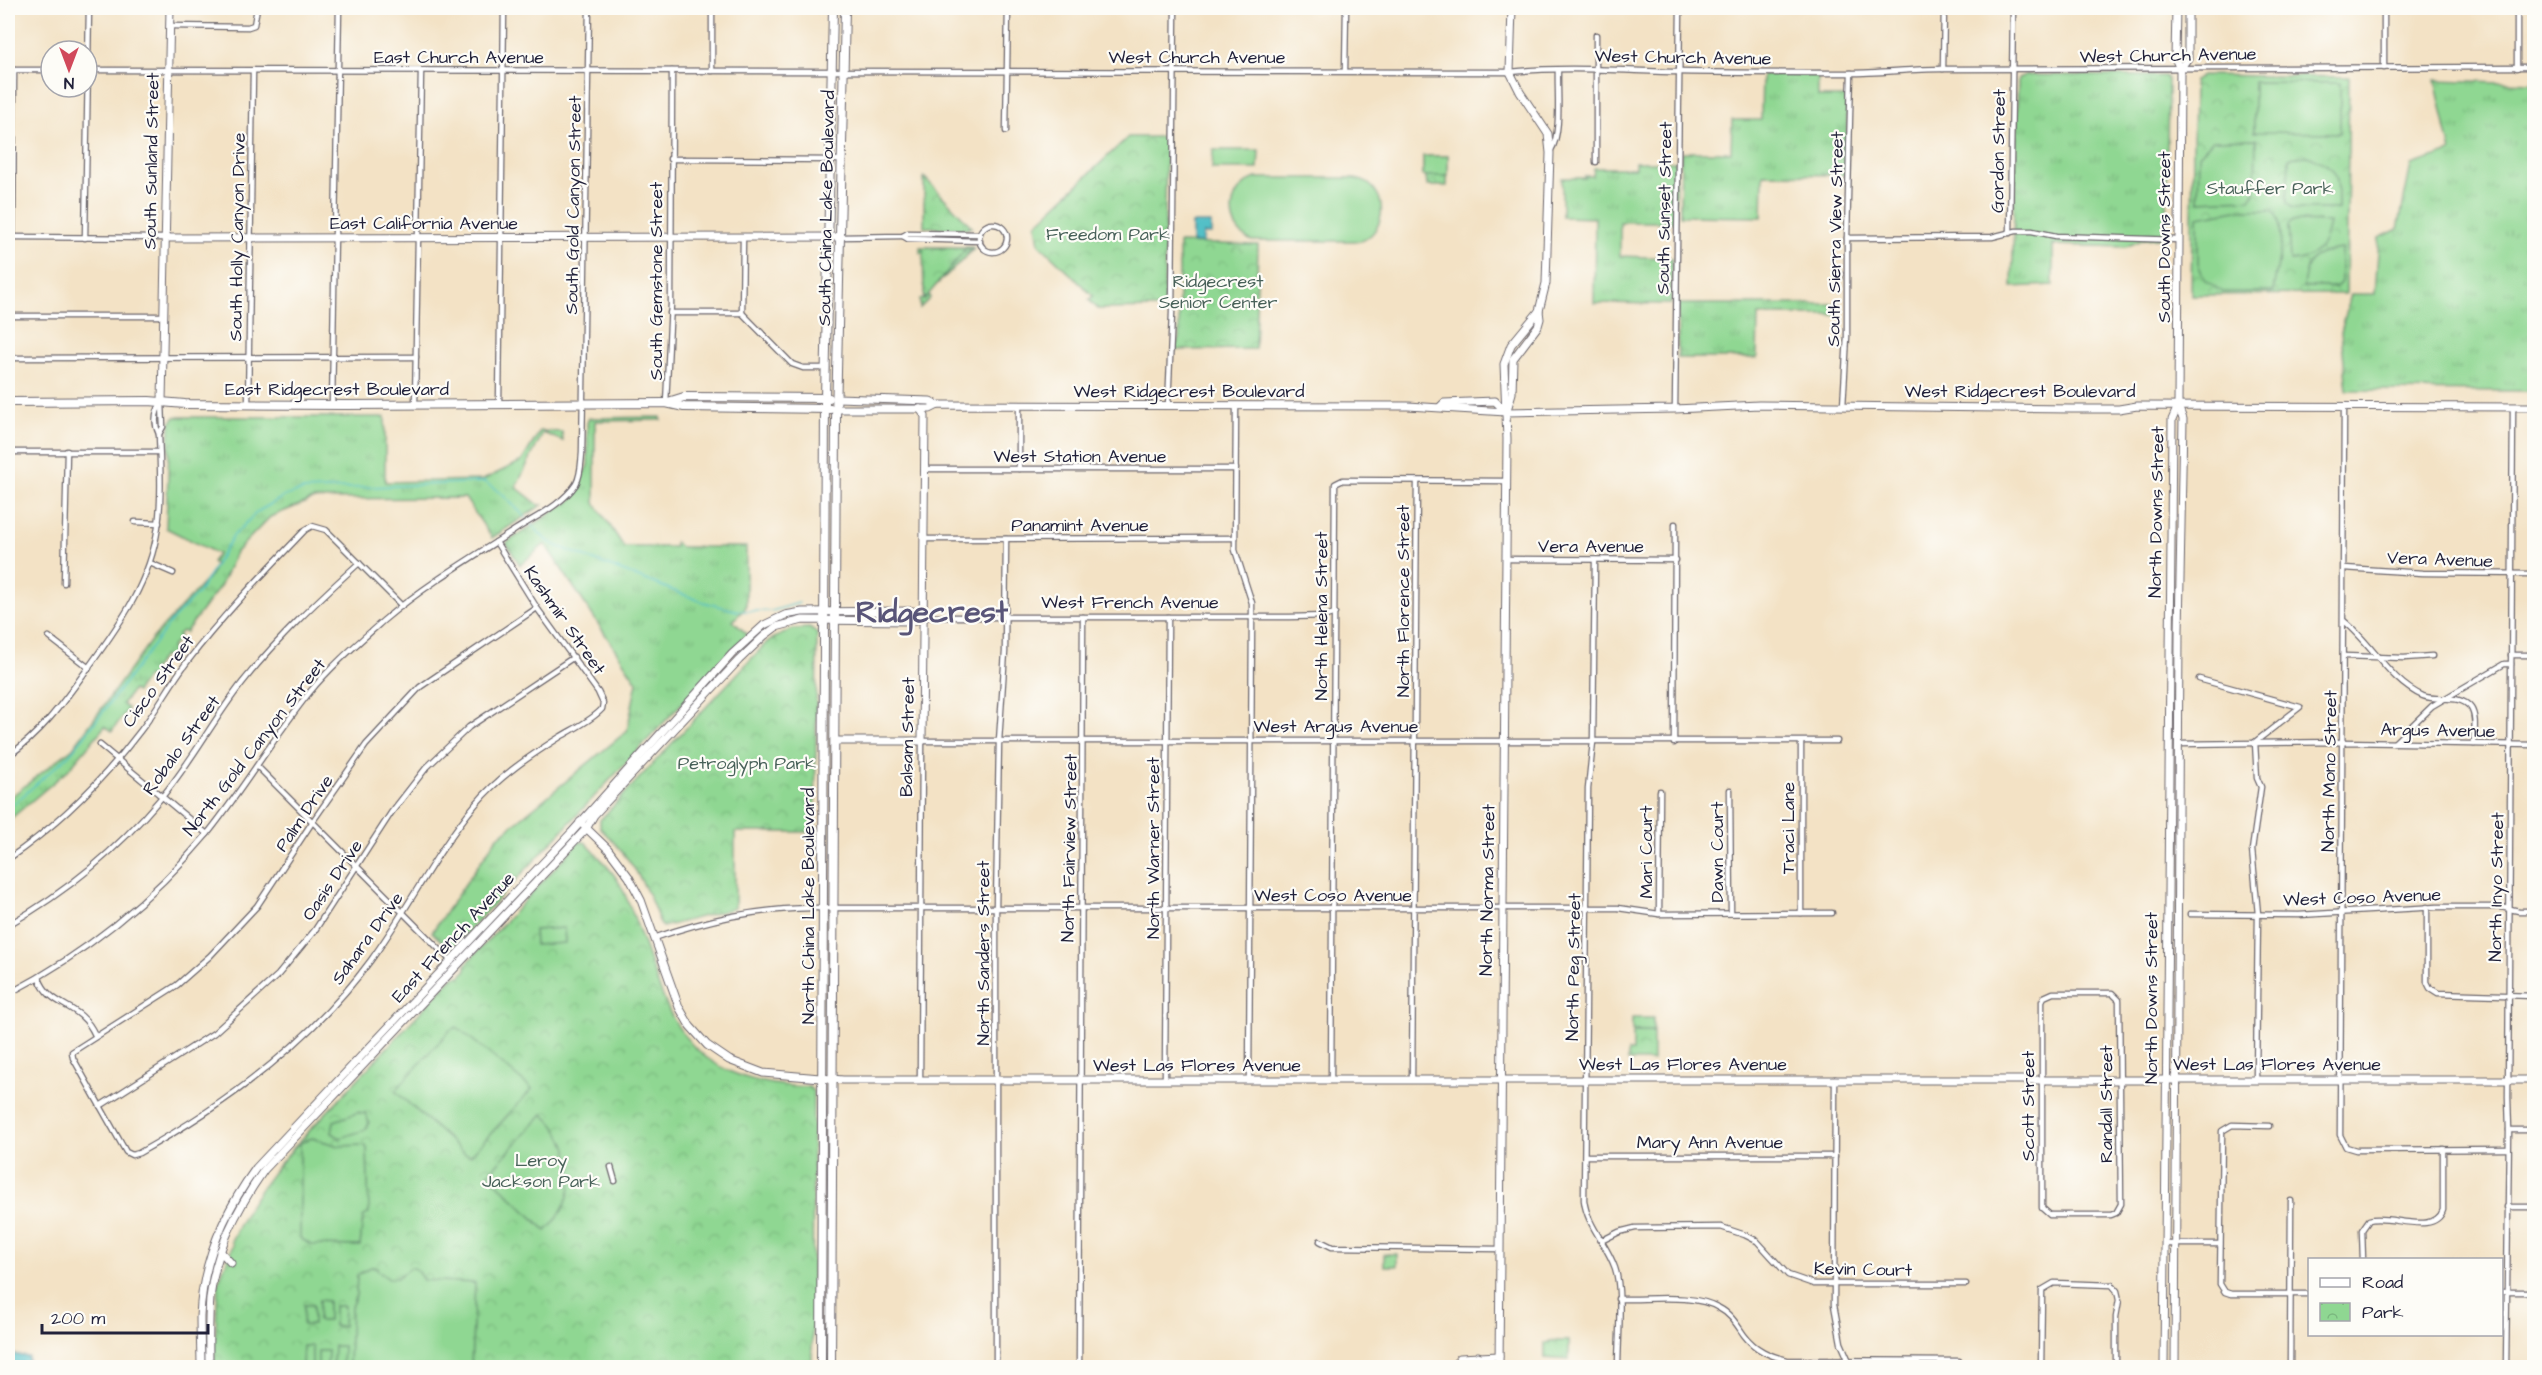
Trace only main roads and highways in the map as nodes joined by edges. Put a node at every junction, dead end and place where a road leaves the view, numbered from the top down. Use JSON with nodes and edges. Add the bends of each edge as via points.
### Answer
{"nodes":[{"id":1,"x":170,"y":8,"type":"edge"},
{"id":2,"x":833,"y":8,"type":"edge"},
{"id":3,"x":845,"y":8,"type":"edge"},
{"id":4,"x":1512,"y":8,"type":"edge"},
{"id":5,"x":2176,"y":8,"type":"edge"},
{"id":6,"x":2188,"y":8,"type":"edge"},
{"id":7,"x":2180,"y":69,"type":"junction"},
{"id":8,"x":829,"y":237,"type":"junction"},
{"id":9,"x":841,"y":237,"type":"junction"},
{"id":10,"x":165,"y":238,"type":"junction"},
{"id":11,"x":825,"y":398,"type":"junction"},
{"id":12,"x":837,"y":398,"type":"junction"},
{"id":13,"x":8,"y":402,"type":"edge"},
{"id":14,"x":162,"y":402,"type":"junction"},
{"id":15,"x":666,"y":403,"type":"junction"},
{"id":16,"x":938,"y":405,"type":"junction"},
{"id":17,"x":2178,"y":406,"type":"junction"},
{"id":18,"x":2535,"y":407,"type":"edge"},
{"id":19,"x":826,"y":409,"type":"junction"},
{"id":20,"x":837,"y":409,"type":"junction"},
{"id":21,"x":920,"y":409,"type":"junction"},
{"id":22,"x":1506,"y":412,"type":"junction"},
{"id":23,"x":825,"y":520,"type":"junction"},
{"id":24,"x":835,"y":564,"type":"junction"},
{"id":25,"x":825,"y":611,"type":"junction"},
{"id":26,"x":835,"y":611,"type":"junction"},
{"id":27,"x":924,"y":617,"type":"junction"},
{"id":28,"x":825,"y":621,"type":"junction"},
{"id":29,"x":836,"y":621,"type":"junction"},
{"id":30,"x":825,"y":686,"type":"junction"},
{"id":31,"x":835,"y":741,"type":"junction"},
{"id":32,"x":922,"y":741,"type":"joint"},
{"id":33,"x":580,"y":822,"type":"junction"},
{"id":34,"x":586,"y":829,"type":"junction"},
{"id":35,"x":453,"y":963,"type":"junction"},
{"id":36,"x":821,"y":1077,"type":"junction"},
{"id":37,"x":831,"y":1079,"type":"junction"},
{"id":38,"x":2165,"y":1079,"type":"junction"},
{"id":39,"x":2178,"y":1079,"type":"junction"},
{"id":40,"x":1500,"y":1080,"type":"junction"},
{"id":41,"x":2535,"y":1080,"type":"edge"},
{"id":42,"x":244,"y":1185,"type":"junction"},
{"id":43,"x":822,"y":1209,"type":"junction"},
{"id":44,"x":221,"y":1252,"type":"junction"},
{"id":45,"x":831,"y":1257,"type":"junction"},
{"id":46,"x":231,"y":1263,"type":"dead end"},
{"id":47,"x":1478,"y":1356,"type":"junction"},
{"id":48,"x":1499,"y":1356,"type":"junction"},
{"id":49,"x":201,"y":1368,"type":"edge"},
{"id":50,"x":208,"y":1368,"type":"edge"},
{"id":51,"x":821,"y":1368,"type":"edge"},
{"id":52,"x":831,"y":1368,"type":"edge"},
{"id":53,"x":1452,"y":1368,"type":"edge"},
{"id":54,"x":1473,"y":1368,"type":"edge"},
{"id":55,"x":1499,"y":1368,"type":"edge"},
{"id":56,"x":2164,"y":1368,"type":"edge"},
{"id":57,"x":2175,"y":1368,"type":"edge"}],
"edges":[{"from":1,"to":10,"type":"main road","name":"South Sunland Street"},
{"from":2,"to":8,"type":"main road","name":"South China Lake Boulevard"},
{"from":3,"to":9,"type":"main road","name":"South China Lake Boulevard"},
{"from":4,"to":22,"type":"main road","name":"North Norma Street","via":[[1510,72],[1548,134],[1550,153],[1544,295],[1539,311],[1505,358]]},
{"from":5,"to":7,"type":"main road","name":"South Downs Street","via":[[2175,58]]},
{"from":6,"to":7,"type":"main road","name":"South Downs Street","via":[[2188,58]]},
{"from":7,"to":17,"type":"main road","name":"South Downs Street"},
{"from":8,"to":9,"type":"main road","name":"East California Avenue"},
{"from":8,"to":10,"type":"main road","name":"East California Avenue"},
{"from":8,"to":11,"type":"main road","name":"South China Lake Boulevard"},
{"from":9,"to":12,"type":"main road","name":"South China Lake Boulevard"},
{"from":10,"to":14,"type":"main road","name":"South Sunland Street"},
{"from":11,"to":12,"type":"main road","name":"West Ridgecrest Boulevard"},
{"from":11,"to":15,"type":"main road","name":"East Ridgecrest Boulevard","via":[[684,397]]},
{"from":11,"to":19,"type":"main road","name":"South China Lake Boulevard"},
{"from":12,"to":16,"type":"main road","name":"West Ridgecrest Boulevard","via":[[930,401]]},
{"from":12,"to":20,"type":"main road","name":"South China Lake Boulevard"},
{"from":13,"to":14,"type":"main road","name":"East Ridgecrest Boulevard"},
{"from":14,"to":15,"type":"main road","name":"East Ridgecrest Boulevard"},
{"from":15,"to":19,"type":"main road","name":"East Ridgecrest Boulevard","via":[[684,407]]},
{"from":16,"to":21,"type":"main road","name":"West Ridgecrest Boulevard"},
{"from":16,"to":22,"type":"main road","name":"West Ridgecrest Boulevard","via":[[1440,407],[1444,403],[1495,401]]},
{"from":17,"to":18,"type":"main road","name":"West Ridgecrest Boulevard"},
{"from":17,"to":22,"type":"main road","name":"West Ridgecrest Boulevard","via":[[2119,409],[1759,405]]},
{"from":17,"to":38,"type":"main road","name":"North Downs Street","via":[[2172,420]]},
{"from":17,"to":39,"type":"main road","name":"North Downs Street","via":[[2183,419]]},
{"from":19,"to":20,"type":"main road","name":"East Ridgecrest Boulevard"},
{"from":19,"to":23,"type":"main road","name":"North China Lake Boulevard"},
{"from":20,"to":21,"type":"main road","name":"West Ridgecrest Boulevard"},
{"from":20,"to":24,"type":"main road","name":"North China Lake Boulevard"},
{"from":21,"to":27,"type":"main road","name":"Balsam Street","via":[[925,416]]},
{"from":22,"to":40,"type":"main road","name":"North Norma Street"},
{"from":23,"to":24,"type":"main road","via":[[830,526],[830,555]]},
{"from":23,"to":25,"type":"main road","name":"North China Lake Boulevard"},
{"from":24,"to":26,"type":"main road","name":"North China Lake Boulevard"},
{"from":25,"to":26,"type":"main road","name":"East French Avenue"},
{"from":25,"to":28,"type":"main road","name":"North China Lake Boulevard"},
{"from":25,"to":33,"type":"main road","name":"East French Avenue","via":[[785,615],[752,634]]},
{"from":26,"to":27,"type":"main road","name":"West French Avenue","via":[[913,611]]},
{"from":26,"to":29,"type":"main road","name":"North China Lake Boulevard"},
{"from":27,"to":29,"type":"main road","name":"West French Avenue","via":[[913,621]]},
{"from":27,"to":32,"type":"main road","name":"Balsam Street"},
{"from":28,"to":29,"type":"main road","name":"East French Avenue"},
{"from":28,"to":30,"type":"main road","name":"North China Lake Boulevard"},
{"from":28,"to":34,"type":"main road","name":"East French Avenue","via":[[788,622],[764,636],[594,815]]},
{"from":29,"to":31,"type":"main road","name":"North China Lake Boulevard"},
{"from":30,"to":31,"type":"main road","via":[[829,695],[829,735]]},
{"from":30,"to":36,"type":"main road","name":"North China Lake Boulevard"},
{"from":31,"to":32,"type":"main road","name":"West Argus Avenue"},
{"from":31,"to":37,"type":"main road","name":"North China Lake Boulevard"},
{"from":33,"to":34,"type":"main road","name":"West Las Flores Avenue"},
{"from":33,"to":35,"type":"main road","name":"East French Avenue"},
{"from":34,"to":35,"type":"main road","name":"East French Avenue"},
{"from":34,"to":36,"type":"main road","name":"West Las Flores Avenue","via":[[608,849],[629,878],[641,900],[679,1007],[707,1045],[729,1060],[763,1073]]},
{"from":35,"to":42,"type":"main road","name":"East French Avenue"},
{"from":35,"to":44,"type":"main road","name":"East French Avenue","via":[[448,975],[264,1170],[240,1207]]},
{"from":36,"to":37,"type":"main road","name":"West Las Flores Avenue"},
{"from":36,"to":43,"type":"main road","name":"North China Lake Boulevard"},
{"from":37,"to":40,"type":"main road","name":"West Las Flores Avenue"},
{"from":37,"to":45,"type":"main road","name":"North China Lake Boulevard"},
{"from":38,"to":39,"type":"main road","name":"West Las Flores Avenue"},
{"from":38,"to":40,"type":"main road","name":"West Las Flores Avenue"},
{"from":38,"to":56,"type":"main road","name":"North Downs Street"},
{"from":39,"to":41,"type":"main road","name":"West Las Flores Avenue"},
{"from":39,"to":57,"type":"main road","name":"North Downs Street"},
{"from":40,"to":48,"type":"main road","name":"North Norma Street"},
{"from":42,"to":44,"type":"main road","via":[[219,1244]]},
{"from":42,"to":49,"type":"main road","name":"East French Avenue","via":[[220,1228],[204,1279]]},
{"from":43,"to":45,"type":"main road","via":[[826,1253]]},
{"from":43,"to":51,"type":"main road","name":"North China Lake Boulevard"},
{"from":44,"to":46,"type":"main road"},
{"from":44,"to":50,"type":"main road","name":"East French Avenue","via":[[210,1296]]},
{"from":45,"to":52,"type":"main road","name":"North China Lake Boulevard"},
{"from":47,"to":48,"type":"main road"},
{"from":47,"to":53,"type":"main road","via":[[1461,1358]]},
{"from":47,"to":54,"type":"main road"},
{"from":48,"to":55,"type":"main road","name":"North Norma Street"}]}
